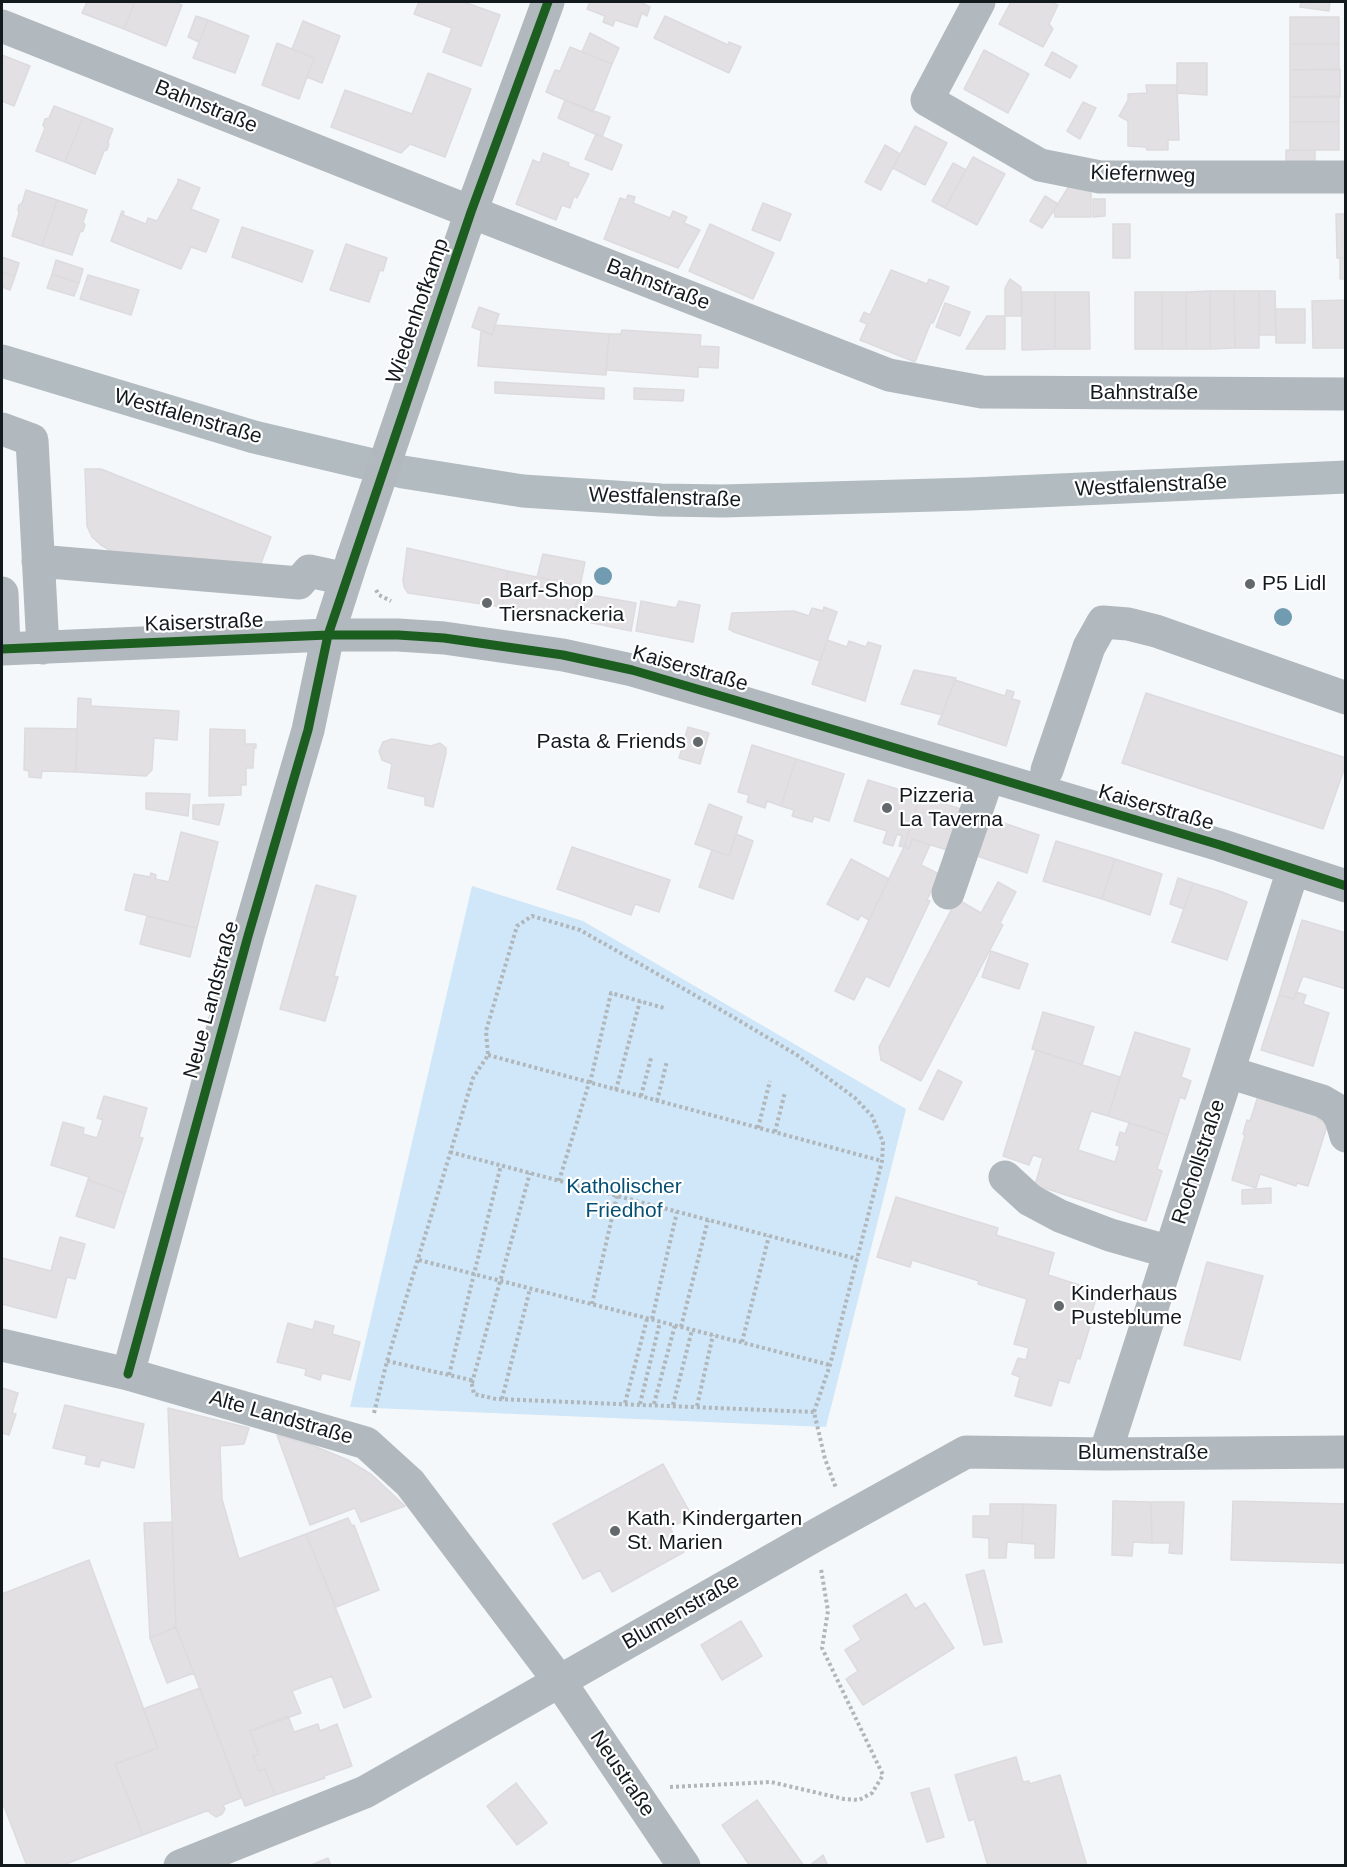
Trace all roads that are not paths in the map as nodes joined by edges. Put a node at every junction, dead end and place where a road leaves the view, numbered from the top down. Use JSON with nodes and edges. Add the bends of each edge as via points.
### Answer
{"nodes":[{"id":1,"x":548,"y":2,"type":"edge"},
{"id":2,"x":979,"y":2,"type":"edge"},
{"id":3,"x":2,"y":26,"type":"edge"},
{"id":4,"x":1346,"y":177,"type":"edge"},
{"id":5,"x":471,"y":212,"type":"junction"},
{"id":6,"x":2,"y":361,"type":"edge"},
{"id":7,"x":1346,"y":394,"type":"edge"},
{"id":8,"x":2,"y":429,"type":"edge"},
{"id":9,"x":1346,"y":477,"type":"edge"},
{"id":10,"x":38,"y":561,"type":"junction"},
{"id":11,"x":350,"y":568,"type":"junction"},
{"id":12,"x":2,"y":593,"type":"edge"},
{"id":13,"x":328,"y":635,"type":"junction"},
{"id":14,"x":43,"y":648,"type":"junction"},
{"id":15,"x":3,"y":649,"type":"edge"},
{"id":16,"x":1346,"y":698,"type":"edge"},
{"id":17,"x":1047,"y":770,"type":"dead end"},
{"id":18,"x":988,"y":777,"type":"junction"},
{"id":19,"x":1293,"y":870,"type":"junction"},
{"id":20,"x":1346,"y":886,"type":"edge"},
{"id":21,"x":948,"y":893,"type":"dead end"},
{"id":22,"x":1228,"y":1072,"type":"junction"},
{"id":23,"x":1346,"y":1136,"type":"edge"},
{"id":24,"x":1005,"y":1177,"type":"dead end"},
{"id":25,"x":1170,"y":1252,"type":"junction"},
{"id":26,"x":2,"y":1345,"type":"edge"},
{"id":27,"x":128,"y":1374,"type":"junction"},
{"id":28,"x":1346,"y":1452,"type":"edge"},
{"id":29,"x":1105,"y":1454,"type":"junction"},
{"id":30,"x":560,"y":1682,"type":"junction"},
{"id":31,"x":180,"y":1866,"type":"edge"},
{"id":32,"x":684,"y":1866,"type":"edge"}],
"edges":[{"from":1,"to":5,"type":"street","name":"Wiedenhofkamp"},
{"from":2,"to":4,"type":"street","name":"Kiefernweg","via":[[927,100],[1040,165],[1100,177]]},
{"from":3,"to":5,"type":"street","name":"Bahnstraße"},
{"from":5,"to":7,"type":"street","name":"Bahnstraße","via":[[889,375],[982,392]]},
{"from":5,"to":11,"type":"street","name":"Wiedenhofkamp","bridge":true},
{"from":6,"to":9,"type":"main road","name":"Westfalenstraße","via":[[265,440],[403,472],[523,491],[723,501]]},
{"from":8,"to":10,"type":"street","via":[[32,440]]},
{"from":10,"to":11,"type":"street","via":[[299,583],[309,571]]},
{"from":10,"to":14,"type":"street"},
{"from":11,"to":13,"type":"street","name":"Wiedenhofkamp"},
{"from":12,"to":15,"type":"street"},
{"from":13,"to":14,"type":"street","name":"Kaiserstraße"},
{"from":13,"to":18,"type":"street","name":"Kaiserstraße","via":[[444,638],[563,655],[642,673]]},
{"from":13,"to":27,"type":"street","name":"Neue Landstraße","via":[[308,730]]},
{"from":14,"to":15,"type":"street","name":"Kaiserstraße"},
{"from":16,"to":17,"type":"street","via":[[1156,631],[1103,622],[1089,647]]},
{"from":18,"to":19,"type":"street","name":"Kaiserstraße"},
{"from":18,"to":21,"type":"street"},
{"from":19,"to":20,"type":"street","name":"Kaiserstraße"},
{"from":19,"to":22,"type":"street","name":"Rochollstraße"},
{"from":22,"to":23,"type":"street","via":[[1322,1101],[1334,1108]]},
{"from":22,"to":25,"type":"street","name":"Rochollstraße"},
{"from":24,"to":25,"type":"street","via":[[1030,1200],[1060,1216]]},
{"from":25,"to":29,"type":"street","name":"Rochollstraße"},
{"from":26,"to":27,"type":"street","name":"Alte Landstraße"},
{"from":27,"to":30,"type":"street","name":"Alte Landstraße","via":[[366,1443],[410,1483]]},
{"from":28,"to":29,"type":"street","name":"Blumenstraße"},
{"from":29,"to":30,"type":"street","name":"Blumenstraße","via":[[966,1452]]},
{"from":30,"to":31,"type":"street","name":"Blumenstraße","via":[[365,1792]]},
{"from":30,"to":32,"type":"street","name":"Neustraße"}]}
